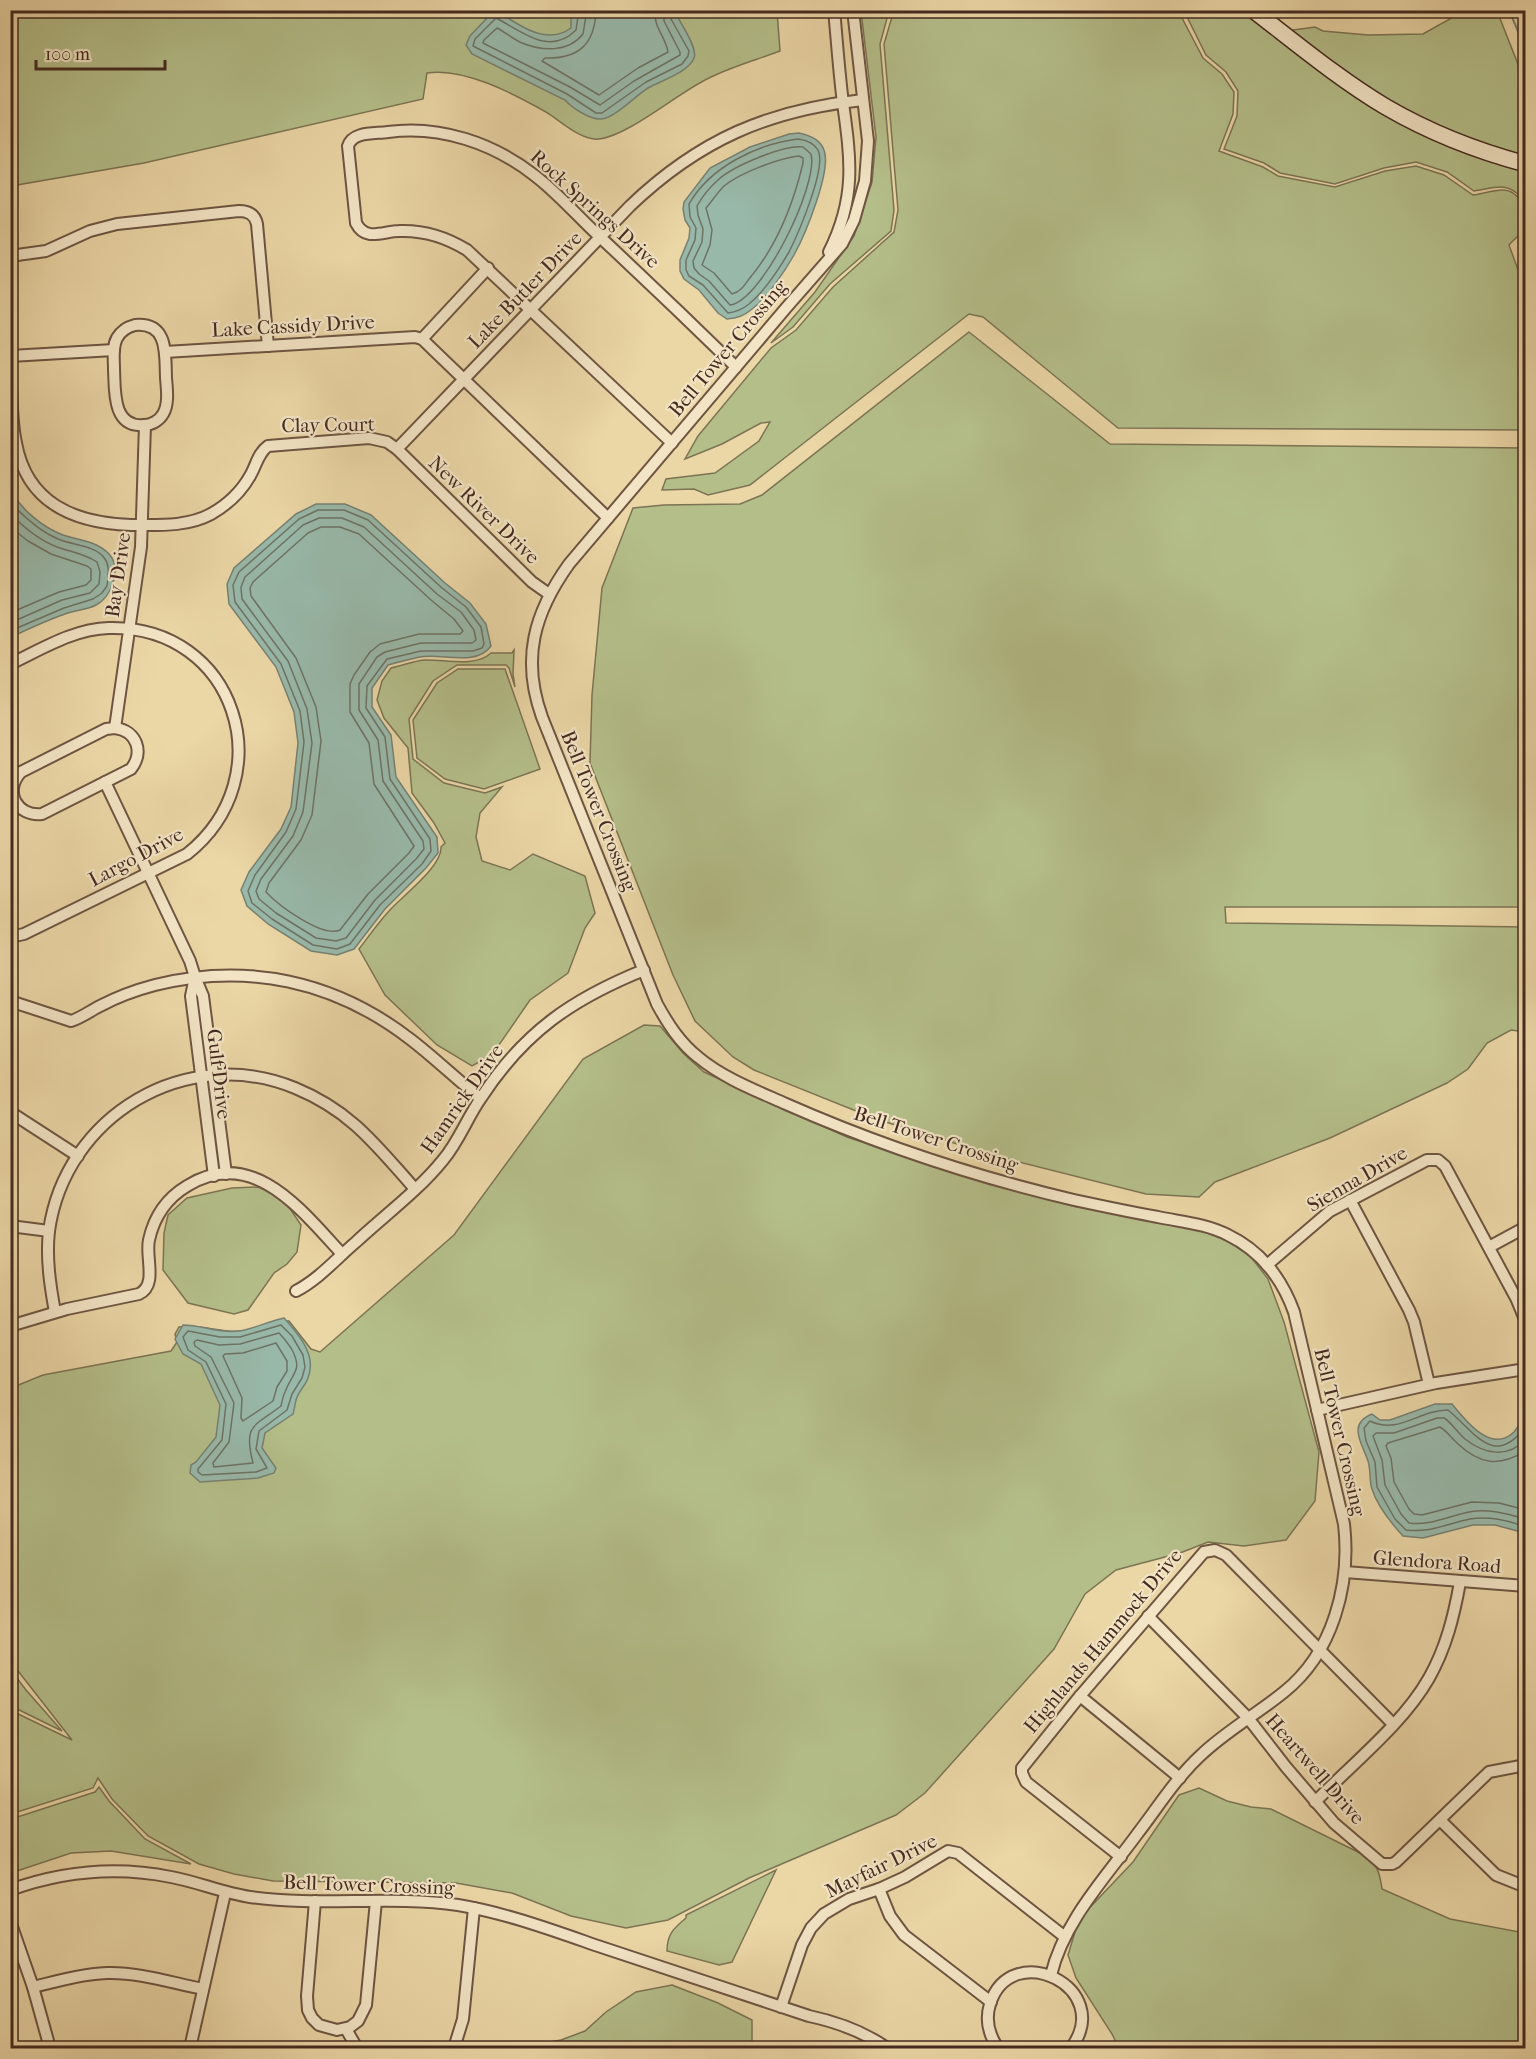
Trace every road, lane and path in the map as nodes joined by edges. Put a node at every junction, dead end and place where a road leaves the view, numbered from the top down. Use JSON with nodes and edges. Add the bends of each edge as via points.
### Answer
{"nodes":[{"id":1,"x":834,"y":10,"type":"edge"},
{"id":2,"x":853,"y":10,"type":"edge"},
{"id":3,"x":1252,"y":10,"type":"edge"},
{"id":4,"x":863,"y":100,"type":"junction"},
{"id":5,"x":843,"y":102,"type":"junction"},
{"id":6,"x":1526,"y":164,"type":"edge"},
{"id":7,"x":600,"y":238,"type":"junction"},
{"id":8,"x":10,"y":256,"type":"edge"},
{"id":9,"x":824,"y":263,"type":"junction"},
{"id":10,"x":488,"y":267,"type":"junction"},
{"id":11,"x":531,"y":310,"type":"junction"},
{"id":12,"x":422,"y":339,"type":"junction"},
{"id":13,"x":268,"y":345,"type":"junction"},
{"id":14,"x":114,"y":350,"type":"junction"},
{"id":15,"x":165,"y":352,"type":"junction"},
{"id":16,"x":10,"y":356,"type":"edge"},
{"id":17,"x":736,"y":367,"type":"junction"},
{"id":18,"x":463,"y":380,"type":"junction"},
{"id":19,"x":145,"y":425,"type":"junction"},
{"id":20,"x":672,"y":443,"type":"junction"},
{"id":21,"x":397,"y":449,"type":"junction"},
{"id":22,"x":608,"y":518,"type":"junction"},
{"id":23,"x":143,"y":525,"type":"junction"},
{"id":24,"x":549,"y":594,"type":"junction"},
{"id":25,"x":129,"y":629,"type":"junction"},
{"id":26,"x":10,"y":664,"type":"edge"},
{"id":27,"x":115,"y":728,"type":"junction"},
{"id":28,"x":105,"y":782,"type":"junction"},
{"id":29,"x":11,"y":790,"type":"edge"},
{"id":30,"x":15,"y":810,"type":"edge"},
{"id":31,"x":149,"y":874,"type":"junction"},
{"id":32,"x":10,"y":937,"type":"edge"},
{"id":33,"x":644,"y":970,"type":"junction"},
{"id":34,"x":195,"y":977,"type":"junction"},
{"id":35,"x":10,"y":1001,"type":"edge"},
{"id":36,"x":213,"y":1073,"type":"junction"},
{"id":37,"x":201,"y":1075,"type":"junction"},
{"id":38,"x":480,"y":1098,"type":"junction"},
{"id":39,"x":10,"y":1112,"type":"edge"},
{"id":40,"x":78,"y":1156,"type":"junction"},
{"id":41,"x":226,"y":1174,"type":"junction"},
{"id":42,"x":214,"y":1176,"type":"junction"},
{"id":43,"x":415,"y":1189,"type":"junction"},
{"id":44,"x":1350,"y":1200,"type":"junction"},
{"id":45,"x":10,"y":1226,"type":"edge"},
{"id":46,"x":1526,"y":1227,"type":"edge"},
{"id":47,"x":49,"y":1231,"type":"junction"},
{"id":48,"x":1489,"y":1247,"type":"junction"},
{"id":49,"x":342,"y":1254,"type":"junction"},
{"id":50,"x":1267,"y":1265,"type":"junction"},
{"id":51,"x":297,"y":1291,"type":"dead end"},
{"id":52,"x":55,"y":1312,"type":"junction"},
{"id":53,"x":1526,"y":1322,"type":"edge"},
{"id":54,"x":10,"y":1326,"type":"edge"},
{"id":55,"x":1526,"y":1369,"type":"edge"},
{"id":56,"x":1429,"y":1384,"type":"junction"},
{"id":57,"x":1317,"y":1410,"type":"junction"},
{"id":58,"x":1345,"y":1572,"type":"junction"},
{"id":59,"x":1460,"y":1582,"type":"junction"},
{"id":60,"x":1526,"y":1586,"type":"edge"},
{"id":61,"x":1148,"y":1616,"type":"junction"},
{"id":62,"x":1319,"y":1649,"type":"junction"},
{"id":63,"x":1080,"y":1696,"type":"junction"},
{"id":64,"x":1248,"y":1718,"type":"junction"},
{"id":65,"x":1393,"y":1724,"type":"junction"},
{"id":66,"x":1526,"y":1765,"type":"edge"},
{"id":67,"x":1180,"y":1778,"type":"junction"},
{"id":68,"x":1315,"y":1802,"type":"junction"},
{"id":69,"x":1440,"y":1820,"type":"junction"},
{"id":70,"x":1121,"y":1857,"type":"junction"},
{"id":71,"x":1526,"y":1887,"type":"edge"},
{"id":72,"x":879,"y":1889,"type":"junction"},
{"id":73,"x":10,"y":1890,"type":"edge"},
{"id":74,"x":225,"y":1893,"type":"junction"},
{"id":75,"x":376,"y":1900,"type":"junction"},
{"id":76,"x":315,"y":1901,"type":"junction"},
{"id":77,"x":474,"y":1908,"type":"junction"},
{"id":78,"x":10,"y":1921,"type":"edge"},
{"id":79,"x":1065,"y":1937,"type":"junction"},
{"id":80,"x":1051,"y":1975,"type":"junction"},
{"id":81,"x":33,"y":1987,"type":"junction"},
{"id":82,"x":203,"y":1989,"type":"junction"},
{"id":83,"x":991,"y":2002,"type":"junction"},
{"id":84,"x":781,"y":2007,"type":"junction"},
{"id":85,"x":346,"y":2029,"type":"junction"},
{"id":86,"x":50,"y":2049,"type":"edge"},
{"id":87,"x":190,"y":2049,"type":"edge"},
{"id":88,"x":357,"y":2049,"type":"edge"},
{"id":89,"x":454,"y":2049,"type":"edge"},
{"id":90,"x":887,"y":2049,"type":"edge"},
{"id":91,"x":998,"y":2049,"type":"edge"},
{"id":92,"x":1071,"y":2049,"type":"edge"}],
"edges":[{"from":1,"to":5,"type":"street","name":"Bell Tower Crossing"},
{"from":2,"to":4,"type":"street","name":"Bell Tower Crossing"},
{"from":3,"to":6,"type":"main road","via":[[1337,75],[1387,107],[1470,146]]},
{"from":4,"to":5,"type":"street","name":"Lake Butler Drive"},
{"from":4,"to":9,"type":"street","name":"Bell Tower Crossing","via":[[867,161],[861,201],[842,244]]},
{"from":5,"to":7,"type":"street","name":"Lake Butler Drive","via":[[779,116],[709,145],[648,189]]},
{"from":5,"to":9,"type":"street","name":"Bell Tower Crossing","via":[[850,161],[848,201],[840,230]]},
{"from":7,"to":10,"type":"street","name":"Rock Springs Drive","via":[[534,175],[481,144],[446,134],[410,131],[357,135],[350,141],[359,228],[368,234],[418,231],[438,236],[467,249]]},
{"from":7,"to":11,"type":"street","name":"Lake Butler Drive"},
{"from":7,"to":17,"type":"street","name":"Rock Springs Drive"},
{"from":8,"to":13,"type":"street","via":[[46,251],[90,231],[117,224],[248,212],[257,224]]},
{"from":9,"to":17,"type":"street","name":"Bell Tower Crossing"},
{"from":10,"to":11,"type":"street","name":"Rock Springs Drive"},
{"from":10,"to":12,"type":"street"},
{"from":11,"to":18,"type":"street","name":"Lake Butler Drive"},
{"from":11,"to":20,"type":"street","name":"Rock Springs Drive"},
{"from":12,"to":13,"type":"street","name":"Lake Cassidy Drive"},
{"from":12,"to":18,"type":"street"},
{"from":13,"to":15,"type":"street","name":"Lake Cassidy Drive"},
{"from":14,"to":15,"type":"street","via":[[122,332],[140,324],[157,331]]},
{"from":14,"to":16,"type":"street"},
{"from":14,"to":19,"type":"street","via":[[118,410],[129,422]]},
{"from":15,"to":19,"type":"street","via":[[166,405],[161,417]]},
{"from":16,"to":23,"type":"street","name":"Clay Court","via":[[16,444],[36,488],[55,505],[84,519]]},
{"from":17,"to":20,"type":"street","name":"Bell Tower Crossing"},
{"from":18,"to":21,"type":"street","name":"Clay Court"},
{"from":18,"to":22,"type":"street"},
{"from":19,"to":23,"type":"street","name":"Bay Drive"},
{"from":20,"to":22,"type":"street","name":"Bell Tower Crossing"},
{"from":21,"to":23,"type":"street","name":"Clay Court","via":[[369,438],[273,444],[261,452],[241,490],[218,510],[192,521]]},
{"from":21,"to":24,"type":"street","name":"New River Drive","via":[[532,582]]},
{"from":22,"to":24,"type":"street","name":"Bell Tower Crossing"},
{"from":23,"to":25,"type":"street","name":"Bay Drive"},
{"from":24,"to":33,"type":"street","name":"Bell Tower Crossing","via":[[532,648],[538,706]]},
{"from":25,"to":26,"type":"street","name":"Largo Drive","via":[[80,632]]},
{"from":25,"to":27,"type":"street","name":"Bay Drive"},
{"from":25,"to":31,"type":"street","name":"Largo Drive","via":[[168,640],[202,663],[224,692],[239,741],[233,792],[218,822],[187,854]]},
{"from":27,"to":28,"type":"street","via":[[134,738],[138,756],[131,769]]},
{"from":27,"to":29,"type":"street","via":[[21,772]]},
{"from":28,"to":30,"type":"street","via":[[42,813]]},
{"from":28,"to":31,"type":"street","name":"Gulf Drive"},
{"from":29,"to":30,"type":"street"},
{"from":31,"to":32,"type":"street","name":"Largo Drive","via":[[24,934]]},
{"from":31,"to":34,"type":"street","name":"Gulf Drive"},
{"from":33,"to":38,"type":"street","name":"Hamrick Drive","via":[[589,994],[547,1023],[512,1056]]},
{"from":33,"to":50,"type":"street","name":"Bell Tower Crossing","via":[[666,1021],[684,1044],[714,1069],[758,1091],[849,1130],[961,1169],[1072,1199],[1216,1230],[1242,1243]]},
{"from":34,"to":35,"type":"street","via":[[134,991],[71,1021]]},
{"from":34,"to":36,"type":"street","name":"Gulf Drive","via":[[204,996]]},
{"from":34,"to":37,"type":"street","name":"Gulf Drive","via":[[190,996]]},
{"from":34,"to":38,"type":"street","via":[[259,976],[300,984],[348,1001],[410,1038]]},
{"from":36,"to":37,"type":"street"},
{"from":36,"to":41,"type":"street","name":"Gulf Drive"},
{"from":36,"to":43,"type":"street","via":[[275,1080],[329,1105],[361,1128]]},
{"from":37,"to":40,"type":"street","via":[[158,1089],[126,1106],[98,1130]]},
{"from":37,"to":42,"type":"street","name":"Gulf Drive"},
{"from":38,"to":43,"type":"street","name":"Hamrick Drive","via":[[452,1149]]},
{"from":39,"to":40,"type":"street"},
{"from":40,"to":47,"type":"street","via":[[61,1188]]},
{"from":41,"to":42,"type":"street"},
{"from":41,"to":49,"type":"street","via":[[256,1178],[281,1191]]},
{"from":42,"to":52,"type":"street","via":[[183,1189],[158,1215],[147,1250],[150,1278],[145,1290]]},
{"from":43,"to":49,"type":"street","name":"Hamrick Drive"},
{"from":44,"to":48,"type":"street","name":"Sienna Drive","via":[[1427,1160],[1438,1160],[1445,1166]]},
{"from":44,"to":50,"type":"street","name":"Sienna Drive","via":[[1330,1211]]},
{"from":44,"to":56,"type":"street","via":[[1412,1316]]},
{"from":45,"to":47,"type":"street"},
{"from":46,"to":48,"type":"street"},
{"from":47,"to":52,"type":"street","via":[[49,1277]]},
{"from":48,"to":53,"type":"street","name":"Sienna Drive"},
{"from":49,"to":51,"type":"street","name":"Hamrick Drive"},
{"from":50,"to":57,"type":"street","name":"Bell Tower Crossing","via":[[1294,1312]]},
{"from":52,"to":54,"type":"street"},
{"from":55,"to":56,"type":"street"},
{"from":56,"to":57,"type":"street"},
{"from":57,"to":58,"type":"street","name":"Bell Tower Crossing","via":[[1344,1524]]},
{"from":58,"to":59,"type":"street","name":"Glendora Road"},
{"from":58,"to":62,"type":"street","name":"Bell Tower Crossing","via":[[1338,1606]]},
{"from":59,"to":60,"type":"street","name":"Glendora Road"},
{"from":59,"to":65,"type":"street","via":[[1452,1623],[1437,1662],[1428,1680]]},
{"from":61,"to":62,"type":"street","name":"Highlands Hammock Drive","via":[[1204,1552],[1215,1550],[1226,1554]]},
{"from":61,"to":63,"type":"street","name":"Highlands Hammock Drive"},
{"from":61,"to":64,"type":"street","name":"Heartwell Drive"},
{"from":62,"to":64,"type":"street","name":"Bell Tower Crossing","via":[[1286,1691]]},
{"from":62,"to":65,"type":"street","name":"Highlands Hammock Drive"},
{"from":63,"to":67,"type":"street"},
{"from":63,"to":70,"type":"street","name":"Highlands Hammock Drive","via":[[1024,1763],[1022,1773],[1026,1782]]},
{"from":64,"to":67,"type":"street","name":"Bell Tower Crossing","via":[[1199,1756]]},
{"from":64,"to":68,"type":"street","name":"Heartwell Drive"},
{"from":65,"to":68,"type":"street"},
{"from":66,"to":69,"type":"street","name":"Heartwell Drive","via":[[1489,1772]]},
{"from":67,"to":70,"type":"street","name":"Bell Tower Crossing"},
{"from":68,"to":69,"type":"street","name":"Heartwell Drive","via":[[1342,1831],[1387,1865],[1396,1862]]},
{"from":69,"to":71,"type":"street","via":[[1496,1875]]},
{"from":70,"to":79,"type":"street","name":"Bell Tower Crossing"},
{"from":72,"to":79,"type":"street","name":"Mayfair Drive","via":[[944,1852],[953,1851]]},
{"from":72,"to":83,"type":"street","via":[[890,1916],[904,1935]]},
{"from":72,"to":84,"type":"street","name":"Mayfair Drive","via":[[840,1903],[818,1921],[802,1945]]},
{"from":73,"to":74,"type":"street","name":"Bell Tower Crossing","via":[[59,1875],[122,1871],[172,1877]]},
{"from":74,"to":76,"type":"street","name":"Bell Tower Crossing"},
{"from":74,"to":82,"type":"street"},
{"from":75,"to":76,"type":"street","name":"Bell Tower Crossing"},
{"from":75,"to":77,"type":"street","name":"Bell Tower Crossing"},
{"from":75,"to":85,"type":"street","via":[[366,2005],[361,2018]]},
{"from":76,"to":85,"type":"street","via":[[307,2005],[312,2018],[323,2027]]},
{"from":77,"to":84,"type":"street","name":"Bell Tower Crossing","via":[[521,1920]]},
{"from":77,"to":89,"type":"street","via":[[463,2019]]},
{"from":78,"to":81,"type":"street"},
{"from":79,"to":80,"type":"street","name":"Bell Tower Crossing"},
{"from":80,"to":83,"type":"street","via":[[1034,1972],[1012,1977]]},
{"from":80,"to":92,"type":"street","via":[[1068,1986],[1079,2005],[1081,2026]]},
{"from":81,"to":82,"type":"street","via":[[108,1973],[139,1975]]},
{"from":81,"to":86,"type":"street"},
{"from":82,"to":87,"type":"street"},
{"from":83,"to":91,"type":"street","via":[[989,2030]]},
{"from":84,"to":90,"type":"street","name":"Bell Tower Crossing","via":[[841,2025]]},
{"from":85,"to":88,"type":"street"}]}
